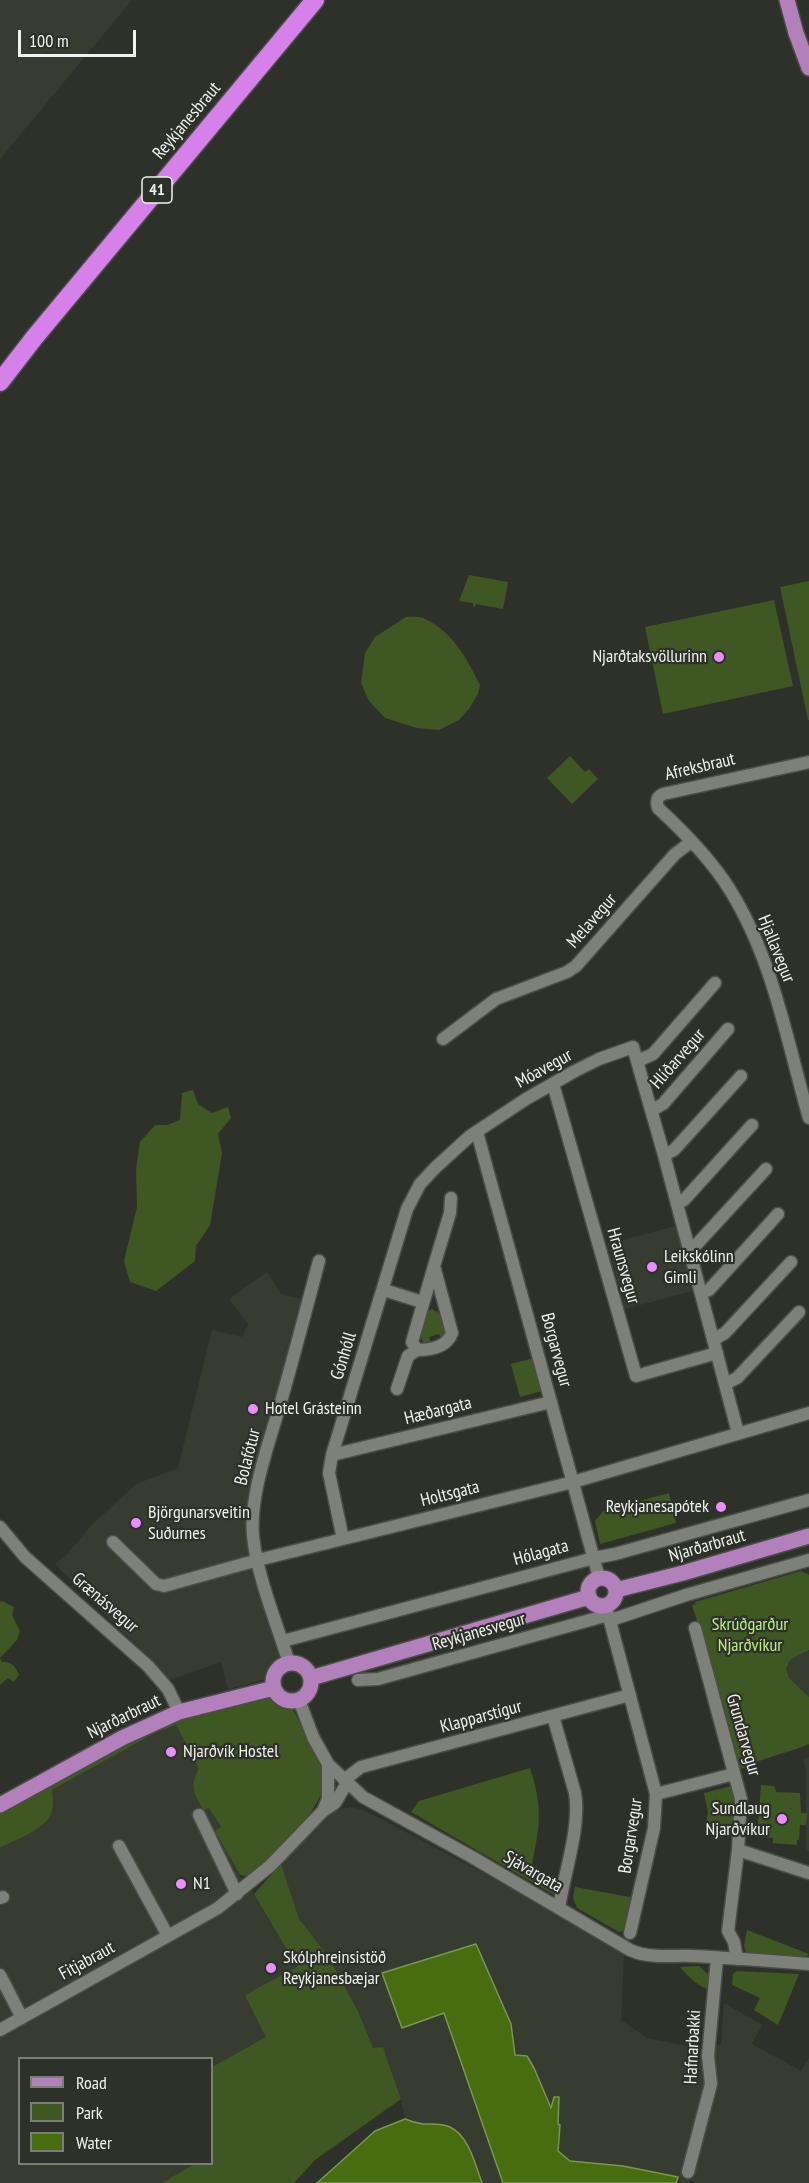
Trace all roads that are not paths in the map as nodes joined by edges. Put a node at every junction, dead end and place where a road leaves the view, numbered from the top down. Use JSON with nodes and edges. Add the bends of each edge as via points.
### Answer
{"nodes":[{"id":1,"x":315,"y":0,"type":"edge"},
{"id":2,"x":787,"y":0,"type":"edge"},
{"id":3,"x":809,"y":68,"type":"edge"},
{"id":4,"x":0,"y":382,"type":"edge"},
{"id":5,"x":809,"y":762,"type":"edge"},
{"id":6,"x":691,"y":842,"type":"junction"},
{"id":7,"x":715,"y":983,"type":"dead end"},
{"id":8,"x":728,"y":1029,"type":"dead end"},
{"id":9,"x":443,"y":1039,"type":"dead end"},
{"id":10,"x":633,"y":1047,"type":"joint"},
{"id":11,"x":638,"y":1060,"type":"junction"},
{"id":12,"x":741,"y":1076,"type":"dead end"},
{"id":13,"x":553,"y":1084,"type":"junction"},
{"id":14,"x":652,"y":1110,"type":"junction"},
{"id":15,"x":809,"y":1118,"type":"edge"},
{"id":16,"x":752,"y":1125,"type":"dead end"},
{"id":17,"x":477,"y":1132,"type":"junction"},
{"id":18,"x":664,"y":1155,"type":"junction"},
{"id":19,"x":766,"y":1169,"type":"dead end"},
{"id":20,"x":451,"y":1198,"type":"dead end"},
{"id":21,"x":677,"y":1203,"type":"junction"},
{"id":22,"x":778,"y":1214,"type":"dead end"},
{"id":23,"x":689,"y":1247,"type":"junction"},
{"id":24,"x":319,"y":1261,"type":"dead end"},
{"id":25,"x":791,"y":1262,"type":"dead end"},
{"id":26,"x":435,"y":1266,"type":"junction"},
{"id":27,"x":384,"y":1290,"type":"junction"},
{"id":28,"x":701,"y":1293,"type":"junction"},
{"id":29,"x":422,"y":1302,"type":"junction"},
{"id":30,"x":799,"y":1312,"type":"dead end"},
{"id":31,"x":713,"y":1340,"type":"junction"},
{"id":32,"x":417,"y":1350,"type":"junction"},
{"id":33,"x":717,"y":1353,"type":"junction"},
{"id":34,"x":725,"y":1384,"type":"junction"},
{"id":35,"x":397,"y":1389,"type":"dead end"},
{"id":36,"x":551,"y":1402,"type":"junction"},
{"id":37,"x":809,"y":1413,"type":"edge"},
{"id":38,"x":738,"y":1433,"type":"junction"},
{"id":39,"x":332,"y":1455,"type":"junction"},
{"id":40,"x":573,"y":1482,"type":"junction"},
{"id":41,"x":809,"y":1500,"type":"edge"},
{"id":42,"x":0,"y":1527,"type":"edge"},
{"id":43,"x":809,"y":1536,"type":"edge"},
{"id":44,"x":343,"y":1539,"type":"junction"},
{"id":45,"x":113,"y":1542,"type":"dead end"},
{"id":46,"x":786,"y":1543,"type":"junction"},
{"id":47,"x":594,"y":1558,"type":"junction"},
{"id":48,"x":258,"y":1560,"type":"junction"},
{"id":49,"x":809,"y":1560,"type":"edge"},
{"id":50,"x":792,"y":1565,"type":"junction"},
{"id":51,"x":599,"y":1578,"type":"junction"},
{"id":52,"x":616,"y":1590,"type":"junction"},
{"id":53,"x":589,"y":1597,"type":"junction"},
{"id":54,"x":608,"y":1614,"type":"junction"},
{"id":55,"x":695,"y":1628,"type":"dead end"},
{"id":56,"x":283,"y":1641,"type":"junction"},
{"id":57,"x":289,"y":1663,"type":"junction"},
{"id":58,"x":311,"y":1678,"type":"junction"},
{"id":59,"x":358,"y":1680,"type":"dead end"},
{"id":60,"x":274,"y":1689,"type":"junction"},
{"id":61,"x":630,"y":1695,"type":"junction"},
{"id":62,"x":299,"y":1700,"type":"junction"},
{"id":63,"x":179,"y":1712,"type":"junction"},
{"id":64,"x":553,"y":1716,"type":"junction"},
{"id":65,"x":328,"y":1764,"type":"junction"},
{"id":66,"x":734,"y":1774,"type":"junction"},
{"id":67,"x":346,"y":1781,"type":"junction"},
{"id":68,"x":656,"y":1794,"type":"junction"},
{"id":69,"x":331,"y":1801,"type":"junction"},
{"id":70,"x":372,"y":1802,"type":"junction"},
{"id":71,"x":0,"y":1805,"type":"edge"},
{"id":72,"x":199,"y":1815,"type":"dead end"},
{"id":73,"x":119,"y":1846,"type":"dead end"},
{"id":74,"x":738,"y":1850,"type":"junction"},
{"id":75,"x":809,"y":1873,"type":"edge"},
{"id":76,"x":237,"y":1894,"type":"junction"},
{"id":77,"x":559,"y":1908,"type":"junction"},
{"id":78,"x":630,"y":1934,"type":"dead end"},
{"id":79,"x":168,"y":1935,"type":"junction"},
{"id":80,"x":717,"y":1958,"type":"junction"},
{"id":81,"x":737,"y":1959,"type":"junction"},
{"id":82,"x":809,"y":1964,"type":"edge"},
{"id":83,"x":0,"y":1974,"type":"edge"},
{"id":84,"x":22,"y":2018,"type":"junction"},
{"id":85,"x":0,"y":2030,"type":"edge"},
{"id":86,"x":688,"y":2172,"type":"dead end"}],
"edges":[{"from":1,"to":4,"type":"highway","name":"Reykjanesbraut","number":"41"},
{"from":2,"to":3,"type":"main road"},
{"from":5,"to":6,"type":"street","name":"Afreksbraut","via":[[658,797],[658,808]]},
{"from":6,"to":9,"type":"street","name":"Melavegur","via":[[675,854],[576,966],[496,999]]},
{"from":6,"to":15,"type":"street","name":"Hjallavegur","via":[[730,890],[751,929],[773,986]]},
{"from":7,"to":11,"type":"street","name":"Hlíðarvegur","via":[[653,1054]]},
{"from":8,"to":14,"type":"street","name":"Hlíðarvegur","via":[[663,1104]]},
{"from":10,"to":11,"type":"street","name":"Hlíðarvegur"},
{"from":10,"to":13,"type":"street","name":"Móavegur","via":[[599,1059]]},
{"from":11,"to":14,"type":"street","name":"Hlíðarvegur"},
{"from":12,"to":18,"type":"street","via":[[674,1150]]},
{"from":13,"to":17,"type":"street","name":"Móavegur"},
{"from":13,"to":33,"type":"street","name":"Hraunsvegur","via":[[636,1376]]},
{"from":14,"to":18,"type":"street","name":"Hlíðarvegur"},
{"from":16,"to":21,"type":"street"},
{"from":17,"to":27,"type":"street","name":"Gónhóll","via":[[420,1184],[407,1209]]},
{"from":17,"to":36,"type":"street","name":"Borgarvegur"},
{"from":18,"to":21,"type":"street","name":"Hlíðarvegur"},
{"from":19,"to":23,"type":"street","via":[[697,1244]]},
{"from":20,"to":26,"type":"street"},
{"from":21,"to":23,"type":"street","name":"Hlíðarvegur"},
{"from":22,"to":28,"type":"street","via":[[709,1290]]},
{"from":23,"to":28,"type":"street","name":"Hlíðarvegur"},
{"from":24,"to":48,"type":"street","name":"Bolafótur","via":[[256,1498],[253,1527]]},
{"from":25,"to":31,"type":"street","via":[[725,1333]]},
{"from":26,"to":29,"type":"street"},
{"from":26,"to":32,"type":"street","via":[[452,1333],[444,1343],[429,1350]]},
{"from":27,"to":29,"type":"street"},
{"from":27,"to":39,"type":"street","name":"Gónhóll"},
{"from":28,"to":31,"type":"street","name":"Hlíðarvegur"},
{"from":29,"to":32,"type":"street","via":[[412,1342]]},
{"from":30,"to":34,"type":"street","via":[[737,1378]]},
{"from":31,"to":33,"type":"street","name":"Hlíðarvegur"},
{"from":32,"to":35,"type":"street","via":[[408,1356]]},
{"from":33,"to":34,"type":"street","name":"Hlíðarvegur"},
{"from":34,"to":38,"type":"street","name":"Hlíðarvegur"},
{"from":36,"to":39,"type":"street","name":"Hæðargata"},
{"from":36,"to":40,"type":"street","name":"Borgarvegur"},
{"from":37,"to":38,"type":"street","name":"Holtsgata"},
{"from":38,"to":40,"type":"street","name":"Holtsgata"},
{"from":39,"to":44,"type":"street","name":"Gónhóll","via":[[328,1473]]},
{"from":40,"to":44,"type":"street","name":"Holtsgata"},
{"from":40,"to":47,"type":"street","name":"Borgarvegur"},
{"from":41,"to":47,"type":"street","name":"Hólagata"},
{"from":42,"to":63,"type":"street","name":"Grænásvegur","via":[[26,1557],[148,1666],[168,1689]]},
{"from":43,"to":46,"type":"main road","name":"Njarðarbraut"},
{"from":44,"to":48,"type":"street","name":"Holtsgata"},
{"from":45,"to":48,"type":"street","name":"Holtsgata","via":[[159,1586]]},
{"from":46,"to":50,"type":"street"},
{"from":46,"to":52,"type":"main road","name":"Njarðarbraut"},
{"from":47,"to":51,"type":"street","name":"Borgarvegur"},
{"from":47,"to":56,"type":"street","name":"Hólagata"},
{"from":48,"to":56,"type":"street","name":"Bolafótur"},
{"from":49,"to":50,"type":"street","name":"Reykjanesvegur"},
{"from":50,"to":54,"type":"street","name":"Reykjanesvegur"},
{"from":51,"to":52,"type":"main road","via":[[608,1579]]},
{"from":51,"to":53,"type":"main road","via":[[591,1583]]},
{"from":52,"to":54,"type":"main road"},
{"from":53,"to":54,"type":"main road"},
{"from":53,"to":58,"type":"main road"},
{"from":54,"to":59,"type":"street","name":"Reykjanesvegur","via":[[378,1679]]},
{"from":54,"to":61,"type":"street","name":"Borgarvegur"},
{"from":55,"to":66,"type":"street","name":"Grundarvegur"},
{"from":56,"to":57,"type":"street","name":"Bolafótur"},
{"from":57,"to":58,"type":"main road","via":[[305,1668]]},
{"from":57,"to":60,"type":"main road","via":[[276,1672]]},
{"from":58,"to":62,"type":"main road","via":[[310,1689]]},
{"from":60,"to":62,"type":"main road","via":[[287,1701]]},
{"from":60,"to":63,"type":"main road","name":"Njarðarbraut"},
{"from":61,"to":64,"type":"street","name":"Klapparstígur"},
{"from":61,"to":68,"type":"street","name":"Borgarvegur"},
{"from":62,"to":65,"type":"street","name":"Sjávargata","via":[[312,1737]]},
{"from":63,"to":71,"type":"main road","name":"Njarðarbraut","via":[[122,1738]]},
{"from":64,"to":67,"type":"street","name":"Klapparstígur","via":[[361,1767]]},
{"from":64,"to":77,"type":"street","via":[[576,1805]]},
{"from":65,"to":67,"type":"street","name":"Sjávargata"},
{"from":65,"to":69,"type":"street"},
{"from":66,"to":68,"type":"street"},
{"from":66,"to":74,"type":"street","name":"Grundarvegur","via":[[742,1808]]},
{"from":67,"to":69,"type":"street","name":"Fitjabraut"},
{"from":67,"to":70,"type":"street","name":"Sjávargata"},
{"from":68,"to":78,"type":"street","name":"Borgarvegur","via":[[654,1828]]},
{"from":69,"to":70,"type":"street"},
{"from":69,"to":76,"type":"street","name":"Fitjabraut","via":[[270,1866]]},
{"from":70,"to":77,"type":"street","name":"Sjávargata"},
{"from":72,"to":76,"type":"street"},
{"from":73,"to":79,"type":"street"},
{"from":74,"to":75,"type":"street"},
{"from":74,"to":81,"type":"street","name":"Grundarvegur","via":[[728,1930],[735,1942]]},
{"from":76,"to":79,"type":"street","name":"Fitjabraut"},
{"from":77,"to":80,"type":"street","name":"Sjávargata","via":[[642,1956]]},
{"from":79,"to":84,"type":"street","name":"Fitjabraut"},
{"from":80,"to":81,"type":"street","name":"Sjávargata"},
{"from":80,"to":86,"type":"street","name":"Hafnarbakki","via":[[708,2056],[711,2084]]},
{"from":81,"to":82,"type":"street","name":"Sjávargata"},
{"from":83,"to":84,"type":"street"},
{"from":84,"to":85,"type":"street","name":"Fitjabraut"}]}
